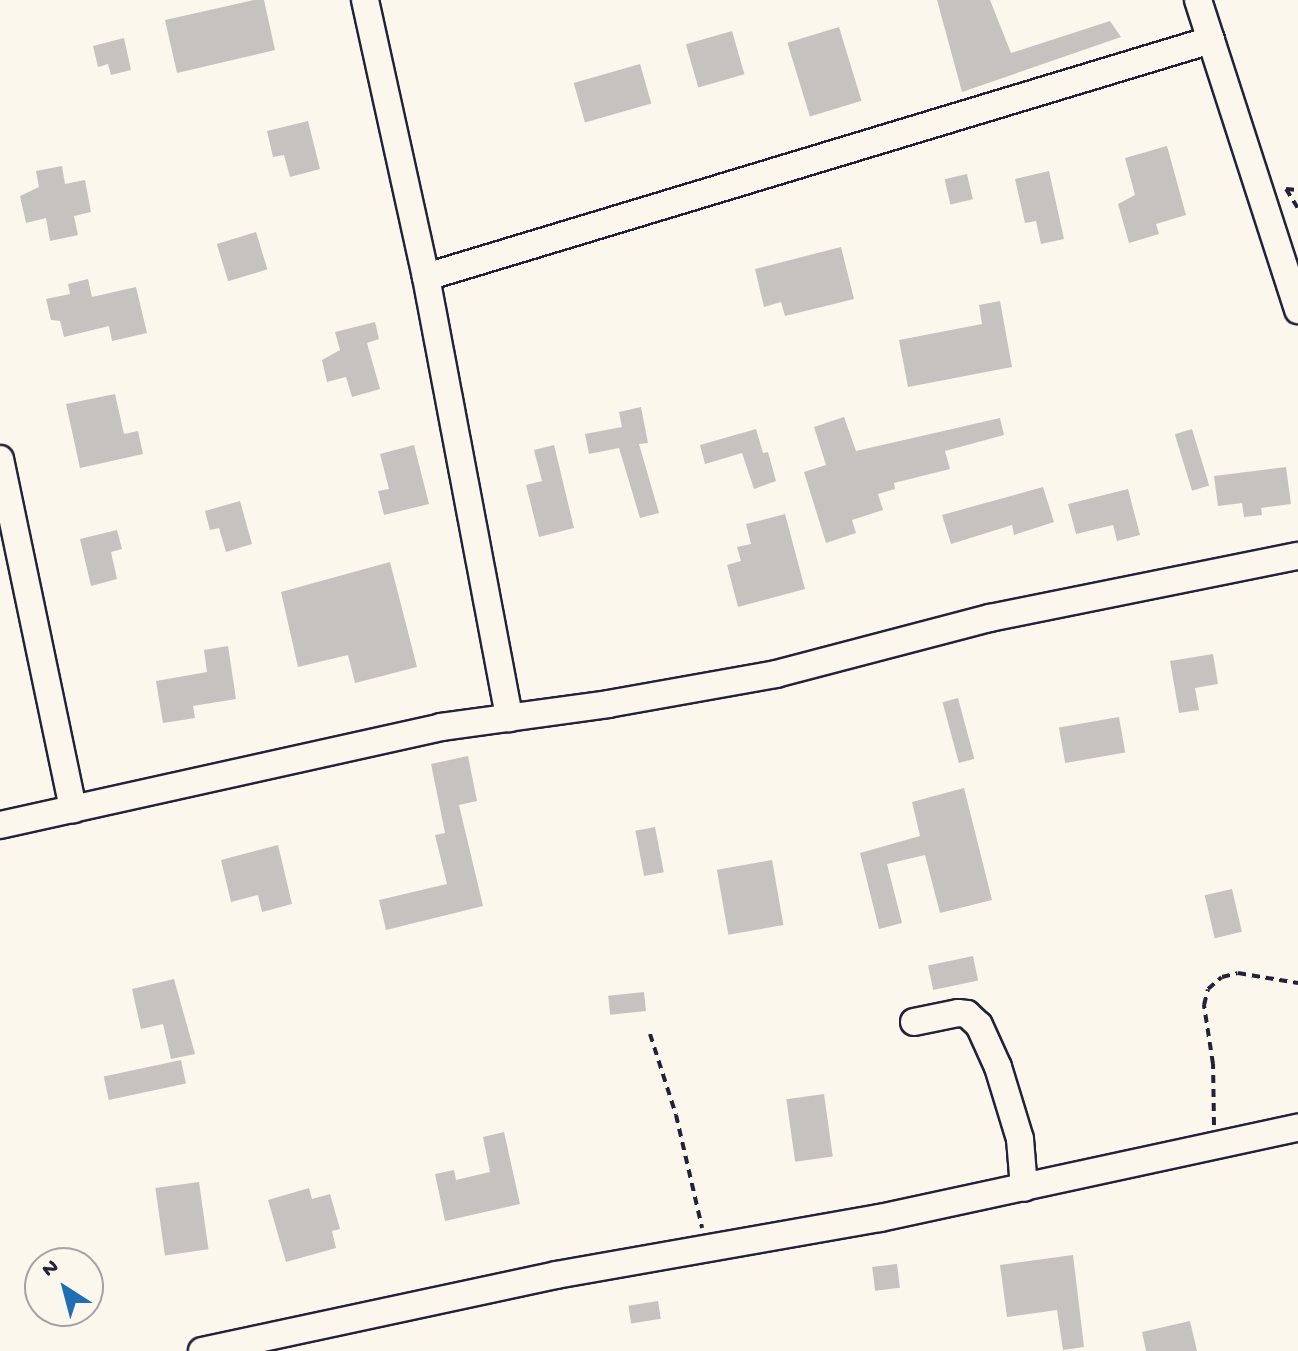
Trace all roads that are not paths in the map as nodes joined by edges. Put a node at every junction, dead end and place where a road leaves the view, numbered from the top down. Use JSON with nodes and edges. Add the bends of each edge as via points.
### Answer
{"nodes":[{"id":1,"x":365,"y":0,"type":"edge"},
{"id":2,"x":1198,"y":0,"type":"edge"},
{"id":3,"x":1211,"y":40,"type":"junction"},
{"id":4,"x":426,"y":277,"type":"junction"},
{"id":5,"x":1298,"y":310,"type":"edge"},
{"id":6,"x":0,"y":459,"type":"edge"},
{"id":7,"x":1298,"y":556,"type":"edge"},
{"id":8,"x":509,"y":718,"type":"junction"},
{"id":9,"x":73,"y":809,"type":"junction"},
{"id":10,"x":0,"y":825,"type":"edge"},
{"id":11,"x":914,"y":1022,"type":"dead end"},
{"id":12,"x":1298,"y":1128,"type":"edge"},
{"id":13,"x":1024,"y":1188,"type":"junction"},
{"id":14,"x":202,"y":1351,"type":"edge"}],
"edges":[{"from":1,"to":4,"type":"street"},
{"from":2,"to":3,"type":"street"},
{"from":3,"to":4,"type":"street"},
{"from":3,"to":5,"type":"street"},
{"from":4,"to":8,"type":"street"},
{"from":6,"to":9,"type":"street"},
{"from":7,"to":8,"type":"street","via":[[990,618],[776,674]]},
{"from":8,"to":9,"type":"street","via":[[441,727]]},
{"from":9,"to":10,"type":"street"},
{"from":11,"to":13,"type":"street","via":[[958,1013],[979,1025],[1020,1139]]},
{"from":12,"to":13,"type":"street"},
{"from":13,"to":14,"type":"street","via":[[483,1290]]}]}
